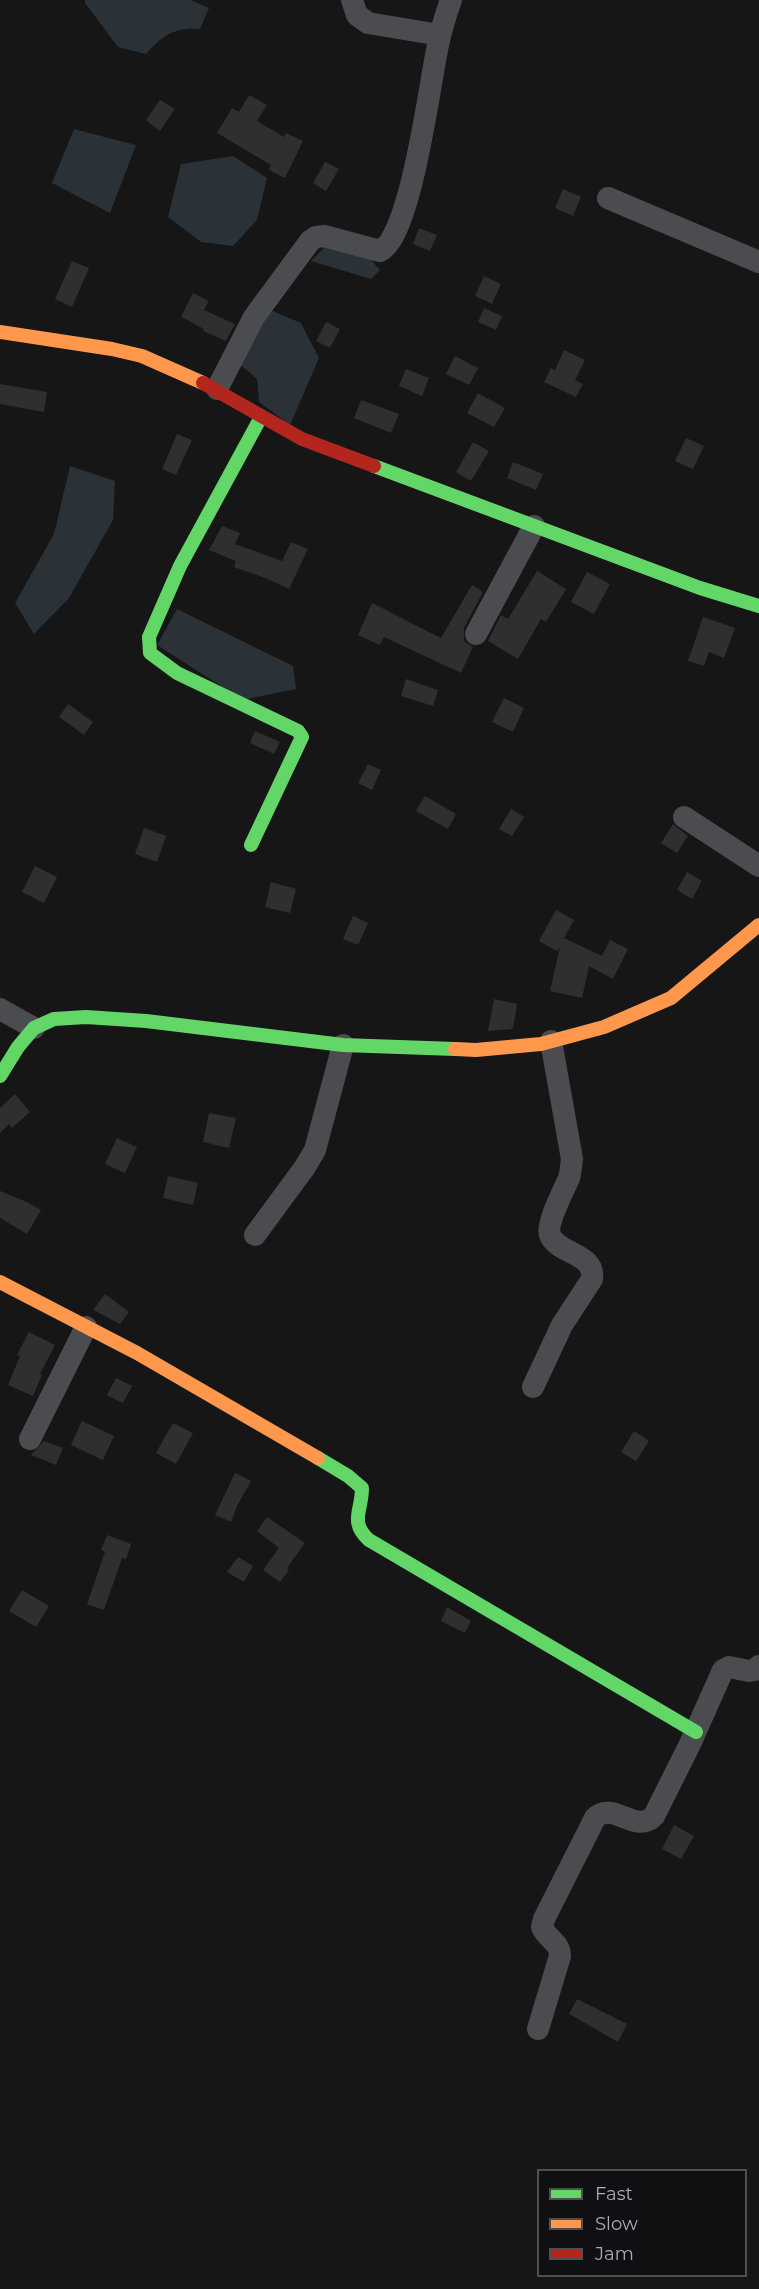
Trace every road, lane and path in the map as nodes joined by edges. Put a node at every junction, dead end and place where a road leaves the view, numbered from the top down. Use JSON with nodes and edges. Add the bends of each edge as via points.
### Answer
{"nodes":[{"id":1,"x":352,"y":0,"type":"edge"},
{"id":2,"x":451,"y":0,"type":"edge"},
{"id":3,"x":440,"y":35,"type":"junction"},
{"id":4,"x":608,"y":198,"type":"dead end"},
{"id":5,"x":759,"y":262,"type":"edge"},
{"id":6,"x":0,"y":332,"type":"edge"},
{"id":7,"x":217,"y":389,"type":"junction"},
{"id":8,"x":261,"y":417,"type":"junction"},
{"id":9,"x":534,"y":525,"type":"junction"},
{"id":10,"x":758,"y":603,"type":"edge"},
{"id":11,"x":476,"y":634,"type":"dead end"},
{"id":12,"x":684,"y":817,"type":"dead end"},
{"id":13,"x":251,"y":845,"type":"dead end"},
{"id":14,"x":759,"y":866,"type":"edge"},
{"id":15,"x":759,"y":925,"type":"edge"},
{"id":16,"x":0,"y":1009,"type":"edge"},
{"id":17,"x":34,"y":1028,"type":"junction"},
{"id":18,"x":551,"y":1041,"type":"junction"},
{"id":19,"x":343,"y":1046,"type":"junction"},
{"id":20,"x":0,"y":1076,"type":"edge"},
{"id":21,"x":255,"y":1235,"type":"dead end"},
{"id":22,"x":0,"y":1282,"type":"edge"},
{"id":23,"x":86,"y":1327,"type":"junction"},
{"id":24,"x":533,"y":1388,"type":"dead end"},
{"id":25,"x":30,"y":1439,"type":"dead end"},
{"id":26,"x":759,"y":1666,"type":"edge"},
{"id":27,"x":696,"y":1732,"type":"junction"},
{"id":28,"x":538,"y":2029,"type":"dead end"}],
"edges":[{"from":1,"to":3,"type":"street","via":[[357,15],[368,23]]},
{"from":2,"to":3,"type":"street"},
{"from":3,"to":7,"type":"street","via":[[415,167],[403,213],[387,248],[380,251],[324,236],[310,241],[254,317]]},
{"from":4,"to":5,"type":"street"},
{"from":6,"to":7,"type":"street","via":[[142,356]]},
{"from":7,"to":8,"type":"street"},
{"from":8,"to":9,"type":"street","via":[[302,439]]},
{"from":8,"to":13,"type":"street","via":[[180,566],[149,637],[150,653],[160,662],[298,731],[302,737]]},
{"from":9,"to":10,"type":"street","via":[[700,588]]},
{"from":9,"to":11,"type":"street"},
{"from":12,"to":14,"type":"street"},
{"from":15,"to":18,"type":"street","via":[[671,998],[604,1027]]},
{"from":16,"to":17,"type":"street"},
{"from":17,"to":19,"type":"street","via":[[54,1019],[86,1017]]},
{"from":17,"to":20,"type":"street"},
{"from":18,"to":19,"type":"street","via":[[476,1050]]},
{"from":18,"to":24,"type":"street","via":[[572,1160],[550,1234],[590,1264],[593,1271]]},
{"from":19,"to":21,"type":"street","via":[[315,1150]]},
{"from":22,"to":23,"type":"street"},
{"from":23,"to":25,"type":"street"},
{"from":23,"to":27,"type":"street","via":[[348,1476],[362,1488],[356,1522],[358,1532],[369,1540]]},
{"from":26,"to":27,"type":"street","via":[[749,1671],[729,1667],[723,1670]]},
{"from":27,"to":28,"type":"street","via":[[649,1821],[641,1823],[608,1812],[595,1818],[544,1918],[542,1927],[560,1949],[560,1956]]}]}
